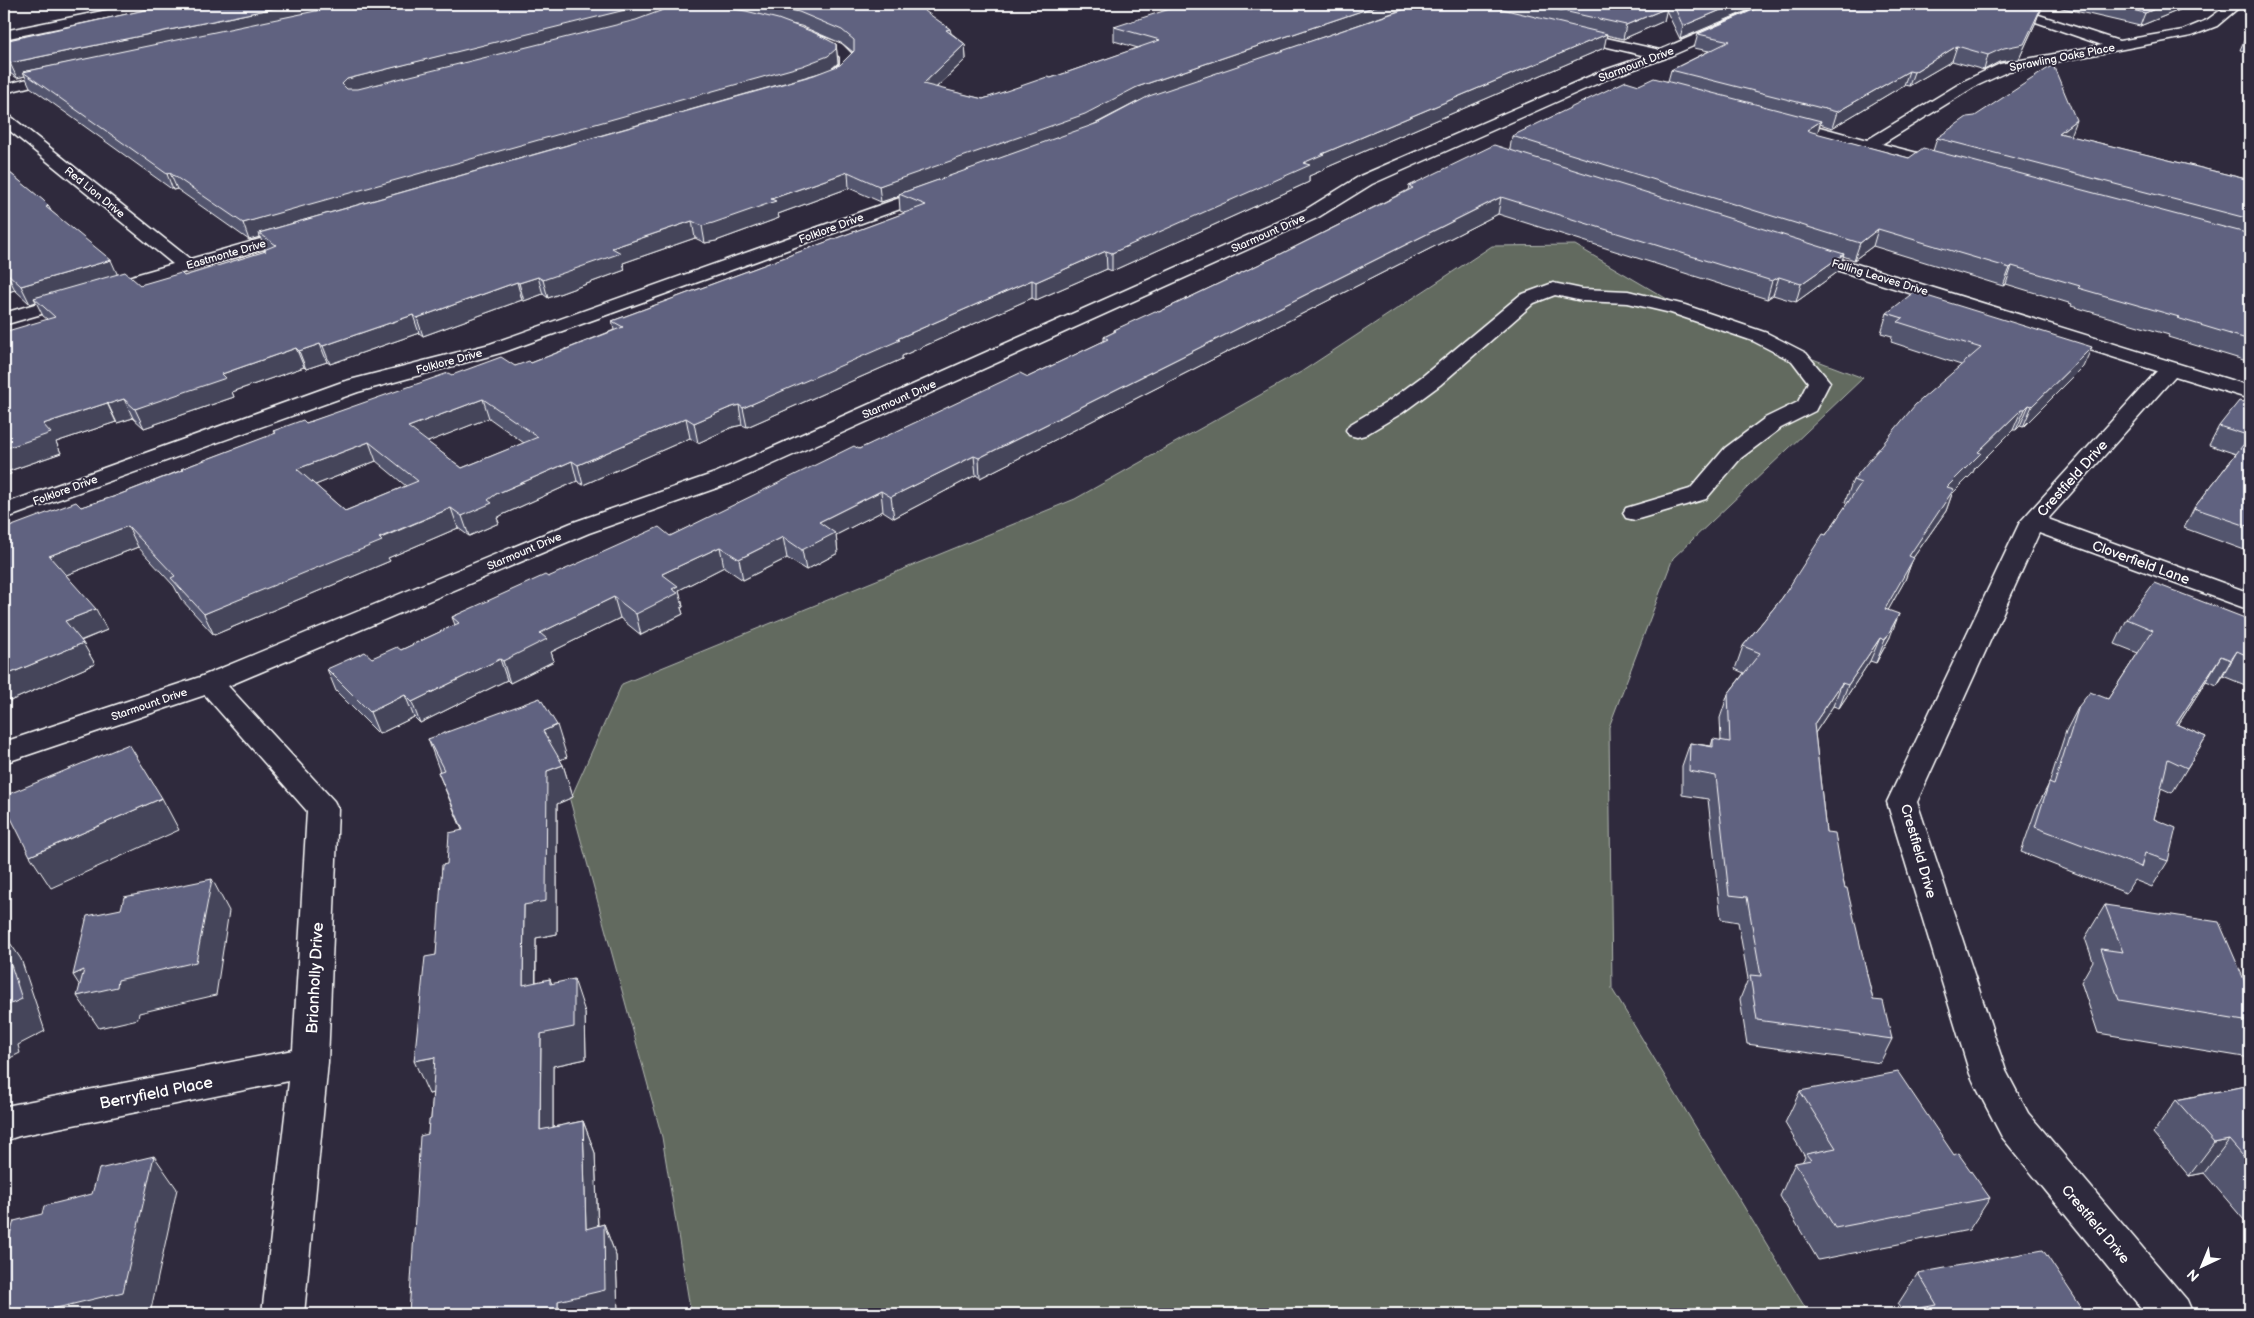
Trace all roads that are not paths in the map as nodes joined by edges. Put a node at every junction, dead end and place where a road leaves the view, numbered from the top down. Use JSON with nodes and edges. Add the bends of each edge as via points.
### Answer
{"nodes":[{"id":1,"x":155,"y":4,"type":"edge"},
{"id":2,"x":1777,"y":4,"type":"edge"},
{"id":3,"x":1964,"y":4,"type":"edge"},
{"id":4,"x":2237,"y":4,"type":"edge"},
{"id":5,"x":657,"y":11,"type":"edge"},
{"id":6,"x":723,"y":14,"type":"edge"},
{"id":7,"x":786,"y":28,"type":"edge"},
{"id":8,"x":1549,"y":29,"type":"edge"},
{"id":9,"x":4,"y":34,"type":"edge"},
{"id":10,"x":2120,"y":46,"type":"junction"},
{"id":11,"x":1661,"y":56,"type":"junction"},
{"id":12,"x":79,"y":71,"type":"edge"},
{"id":13,"x":1607,"y":74,"type":"junction"},
{"id":14,"x":1635,"y":82,"type":"edge"},
{"id":15,"x":810,"y":85,"type":"edge"},
{"id":16,"x":4,"y":89,"type":"edge"},
{"id":17,"x":1766,"y":117,"type":"edge"},
{"id":18,"x":4,"y":118,"type":"edge"},
{"id":19,"x":1454,"y":141,"type":"junction"},
{"id":20,"x":1868,"y":144,"type":"junction"},
{"id":21,"x":1482,"y":150,"type":"edge"},
{"id":22,"x":1963,"y":170,"type":"edge"},
{"id":23,"x":953,"y":184,"type":"edge"},
{"id":24,"x":311,"y":229,"type":"edge"},
{"id":25,"x":1784,"y":247,"type":"edge"},
{"id":26,"x":187,"y":266,"type":"junction"},
{"id":27,"x":4,"y":319,"type":"edge"},
{"id":28,"x":2171,"y":368,"type":"junction"},
{"id":29,"x":2250,"y":393,"type":"edge"},
{"id":30,"x":1357,"y":430,"type":"dead end"},
{"id":31,"x":4,"y":512,"type":"edge"},
{"id":32,"x":1635,"y":513,"type":"dead end"},
{"id":33,"x":2032,"y":522,"type":"junction"},
{"id":34,"x":2250,"y":602,"type":"edge"},
{"id":35,"x":210,"y":683,"type":"junction"},
{"id":36,"x":4,"y":753,"type":"edge"},
{"id":37,"x":310,"y":1062,"type":"junction"},
{"id":38,"x":4,"y":1125,"type":"edge"},
{"id":39,"x":283,"y":1314,"type":"edge"},
{"id":40,"x":2172,"y":1314,"type":"edge"}],
"edges":[{"from":1,"to":9,"type":"street"},
{"from":2,"to":11,"type":"street","name":"Starmount Drive"},
{"from":3,"to":10,"type":"street","via":[[2039,19]]},
{"from":4,"to":10,"type":"street","name":"Sprawling Oaks Place","via":[[2212,23],[2186,33]]},
{"from":5,"to":6,"type":"street","via":[[687,9]]},
{"from":7,"to":15,"type":"street","via":[[836,46],[847,56],[847,65],[836,75]]},
{"from":8,"to":11,"type":"street"},
{"from":10,"to":20,"type":"street","name":"Sprawling Oaks Place","via":[[2005,67],[1969,84]]},
{"from":11,"to":13,"type":"street","name":"Starmount Drive"},
{"from":12,"to":16,"type":"street"},
{"from":13,"to":14,"type":"street"},
{"from":13,"to":19,"type":"street","name":"Starmount Drive"},
{"from":17,"to":20,"type":"street"},
{"from":18,"to":26,"type":"street","name":"Red Lion Drive"},
{"from":19,"to":21,"type":"street"},
{"from":19,"to":35,"type":"street","name":"Starmount Drive","via":[[1366,180],[1311,214],[723,478],[580,528]]},
{"from":20,"to":22,"type":"street"},
{"from":23,"to":31,"type":"street","name":"Folklore Drive","via":[[497,348],[350,387]]},
{"from":24,"to":26,"type":"street","name":"Eastmonte Drive"},
{"from":25,"to":28,"type":"street","name":"Falling Leaves Drive"},
{"from":26,"to":27,"type":"street","name":"Eastmonte Drive"},
{"from":28,"to":29,"type":"street","name":"Falling Leaves Drive"},
{"from":28,"to":33,"type":"street","name":"Crestfield Drive"},
{"from":30,"to":32,"type":"street","via":[[1432,380],[1527,299],[1553,289],[1582,295],[1628,297],[1678,308],[1760,336],[1799,357],[1819,382],[1807,406],[1773,423],[1733,453],[1698,494]]},
{"from":33,"to":34,"type":"street","name":"Cloverfield Lane"},
{"from":33,"to":40,"type":"street","name":"Crestfield Drive","via":[[1902,802],[1988,1074],[2015,1126]]},
{"from":35,"to":36,"type":"street","name":"Starmount Drive"},
{"from":35,"to":37,"type":"street","name":"Brianholly Drive","via":[[323,809]]},
{"from":37,"to":38,"type":"street","name":"Berryfield Place","via":[[10,1121]]},
{"from":37,"to":39,"type":"street","name":"Brianholly Drive"}]}
